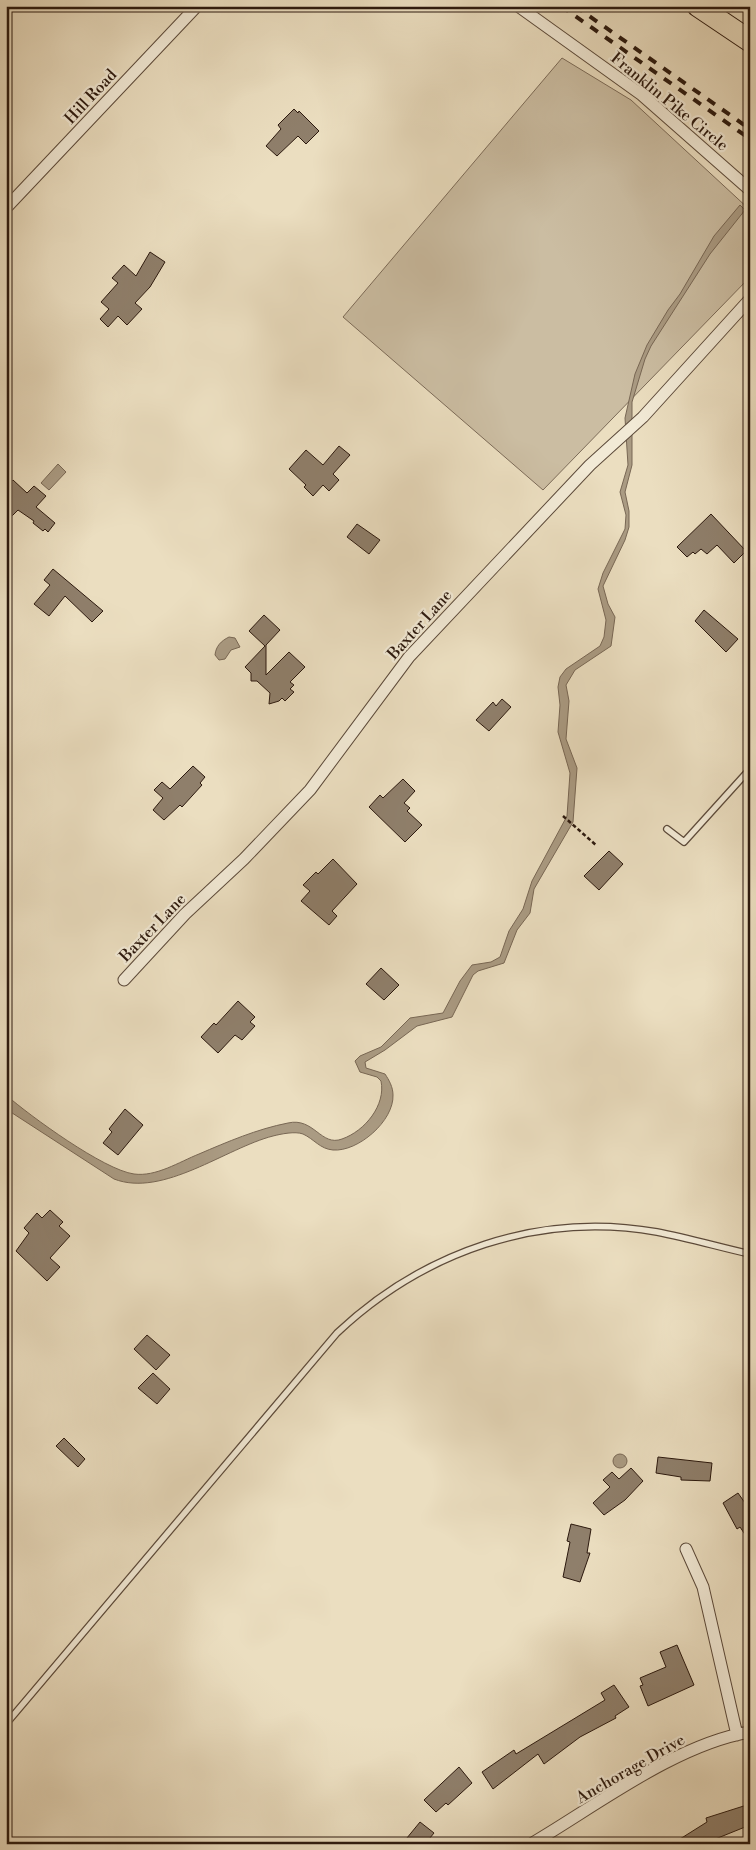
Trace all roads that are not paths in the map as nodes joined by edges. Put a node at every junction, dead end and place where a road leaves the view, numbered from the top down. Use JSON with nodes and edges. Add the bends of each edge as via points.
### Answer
{"nodes":[{"id":1,"x":197,"y":6,"type":"edge"},
{"id":2,"x":518,"y":6,"type":"edge"},
{"id":3,"x":698,"y":6,"type":"edge"},
{"id":4,"x":750,"y":41,"type":"edge"},
{"id":5,"x":750,"y":190,"type":"edge"},
{"id":6,"x":6,"y":208,"type":"edge"},
{"id":7,"x":750,"y":299,"type":"edge"},
{"id":8,"x":750,"y":769,"type":"edge"},
{"id":9,"x":667,"y":829,"type":"dead end"},
{"id":10,"x":124,"y":980,"type":"dead end"},
{"id":11,"x":750,"y":1254,"type":"edge"},
{"id":12,"x":686,"y":1549,"type":"dead end"},
{"id":13,"x":6,"y":1724,"type":"edge"},
{"id":14,"x":750,"y":1732,"type":"edge"},
{"id":15,"x":737,"y":1735,"type":"junction"},
{"id":16,"x":531,"y":1844,"type":"edge"}],
"edges":[{"from":1,"to":6,"type":"street","name":"Hill Road"},
{"from":2,"to":5,"type":"street","name":"Franklin Pike Circle","via":[[642,95]]},
{"from":3,"to":4,"type":"highway"},
{"from":7,"to":10,"type":"street","name":"Baxter Lane","via":[[634,425],[552,504],[409,658],[310,790],[244,859],[185,914]]},
{"from":8,"to":9,"type":"lane","via":[[684,842]]},
{"from":11,"to":13,"type":"lane","via":[[641,1230],[604,1227],[558,1229],[476,1246],[434,1263],[404,1280],[337,1333]]},
{"from":12,"to":15,"type":"street","via":[[703,1587]]},
{"from":14,"to":15,"type":"street","name":"Anchorage Drive"},
{"from":15,"to":16,"type":"street","name":"Anchorage Drive","via":[[674,1759]]}]}
